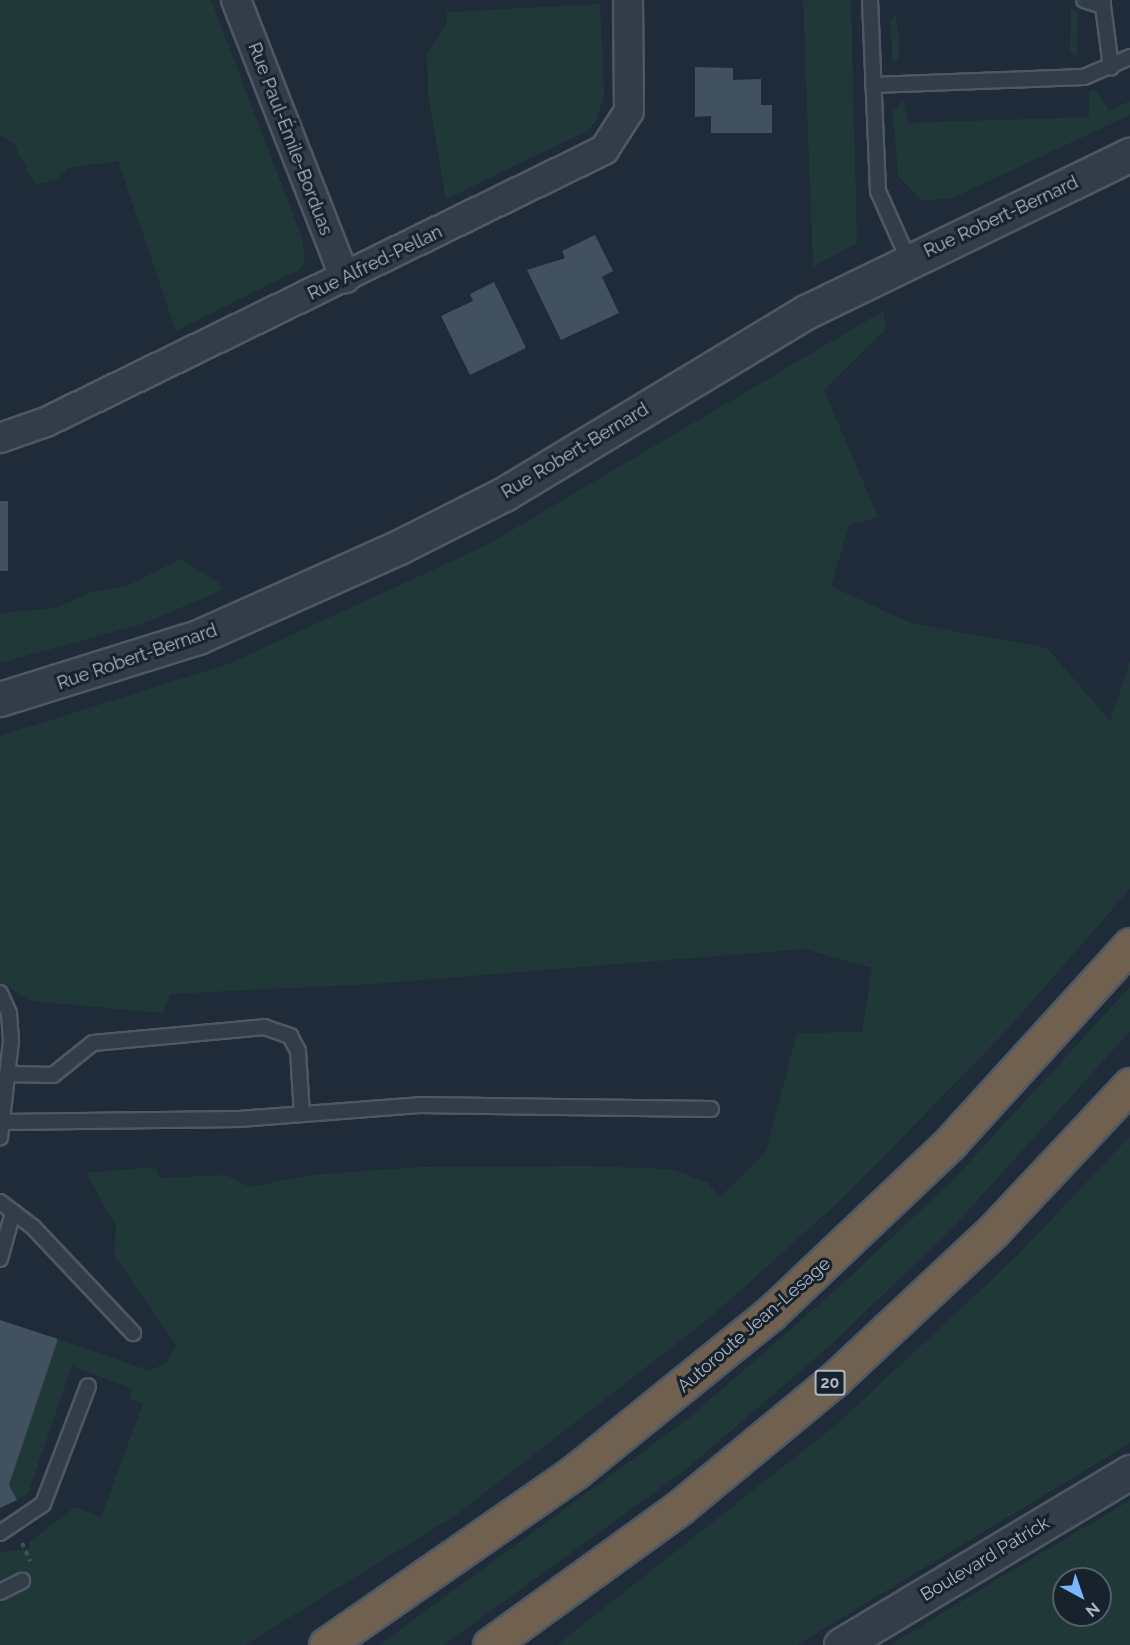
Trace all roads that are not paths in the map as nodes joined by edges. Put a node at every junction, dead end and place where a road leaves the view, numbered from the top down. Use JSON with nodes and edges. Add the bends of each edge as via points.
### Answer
{"nodes":[{"id":1,"x":236,"y":0,"type":"edge"},
{"id":2,"x":628,"y":0,"type":"edge"},
{"id":3,"x":870,"y":0,"type":"edge"},
{"id":4,"x":1084,"y":0,"type":"edge"},
{"id":5,"x":1103,"y":3,"type":"edge"},
{"id":6,"x":1130,"y":57,"type":"edge"},
{"id":7,"x":1111,"y":67,"type":"junction"},
{"id":8,"x":873,"y":85,"type":"junction"},
{"id":9,"x":1130,"y":155,"type":"edge"},
{"id":10,"x":909,"y":261,"type":"junction"},
{"id":11,"x":345,"y":278,"type":"junction"},
{"id":12,"x":0,"y":438,"type":"edge"},
{"id":13,"x":0,"y":699,"type":"edge"},
{"id":14,"x":1130,"y":945,"type":"edge"},
{"id":15,"x":0,"y":993,"type":"edge"},
{"id":16,"x":7,"y":1074,"type":"junction"},
{"id":17,"x":1130,"y":1085,"type":"edge"},
{"id":18,"x":711,"y":1109,"type":"dead end"},
{"id":19,"x":302,"y":1114,"type":"junction"},
{"id":20,"x":2,"y":1122,"type":"junction"},
{"id":21,"x":0,"y":1137,"type":"edge"},
{"id":22,"x":0,"y":1202,"type":"edge"},
{"id":23,"x":13,"y":1212,"type":"junction"},
{"id":24,"x":0,"y":1259,"type":"edge"},
{"id":25,"x":133,"y":1333,"type":"dead end"},
{"id":26,"x":88,"y":1386,"type":"dead end"},
{"id":27,"x":1130,"y":1472,"type":"edge"},
{"id":28,"x":0,"y":1533,"type":"edge"},
{"id":29,"x":22,"y":1581,"type":"road end"},
{"id":30,"x":0,"y":1592,"type":"edge"},
{"id":31,"x":326,"y":1645,"type":"edge"},
{"id":32,"x":490,"y":1645,"type":"edge"},
{"id":33,"x":841,"y":1645,"type":"edge"}],
"edges":[{"from":1,"to":11,"type":"street","name":"Rue Paul-Émile-Borduas"},
{"from":2,"to":11,"type":"street","name":"Rue Alfred-Pellan","via":[[629,111],[604,150]]},
{"from":3,"to":8,"type":"lane"},
{"from":4,"to":5,"type":"lane"},
{"from":5,"to":7,"type":"lane"},
{"from":6,"to":7,"type":"lane"},
{"from":7,"to":8,"type":"lane","via":[[1084,77]]},
{"from":8,"to":10,"type":"lane","via":[[878,191]]},
{"from":9,"to":10,"type":"street","name":"Rue Robert-Bernard"},
{"from":10,"to":13,"type":"street","name":"Rue Robert-Bernard","via":[[806,312],[504,494],[389,552],[198,638]]},
{"from":11,"to":12,"type":"street","name":"Rue Alfred-Pellan","via":[[38,426]]},
{"from":14,"to":31,"type":"highway","name":"Autoroute Jean-Lesage","via":[[951,1142],[771,1313],[576,1471]]},
{"from":15,"to":16,"type":"lane","via":[[9,1013]]},
{"from":16,"to":19,"type":"lane","via":[[52,1075],[93,1043],[278,1029],[298,1051]]},
{"from":16,"to":20,"type":"lane"},
{"from":17,"to":32,"type":"highway","number":"20","via":[[994,1230],[829,1384],[679,1508]]},
{"from":18,"to":19,"type":"lane","via":[[419,1106]]},
{"from":19,"to":20,"type":"lane"},
{"from":20,"to":21,"type":"lane"},
{"from":22,"to":23,"type":"lane"},
{"from":23,"to":24,"type":"lane"},
{"from":23,"to":25,"type":"lane"},
{"from":26,"to":28,"type":"lane","via":[[43,1504]]},
{"from":27,"to":33,"type":"street","name":"Boulevard Patrick"},
{"from":29,"to":30,"type":"lane"}]}
